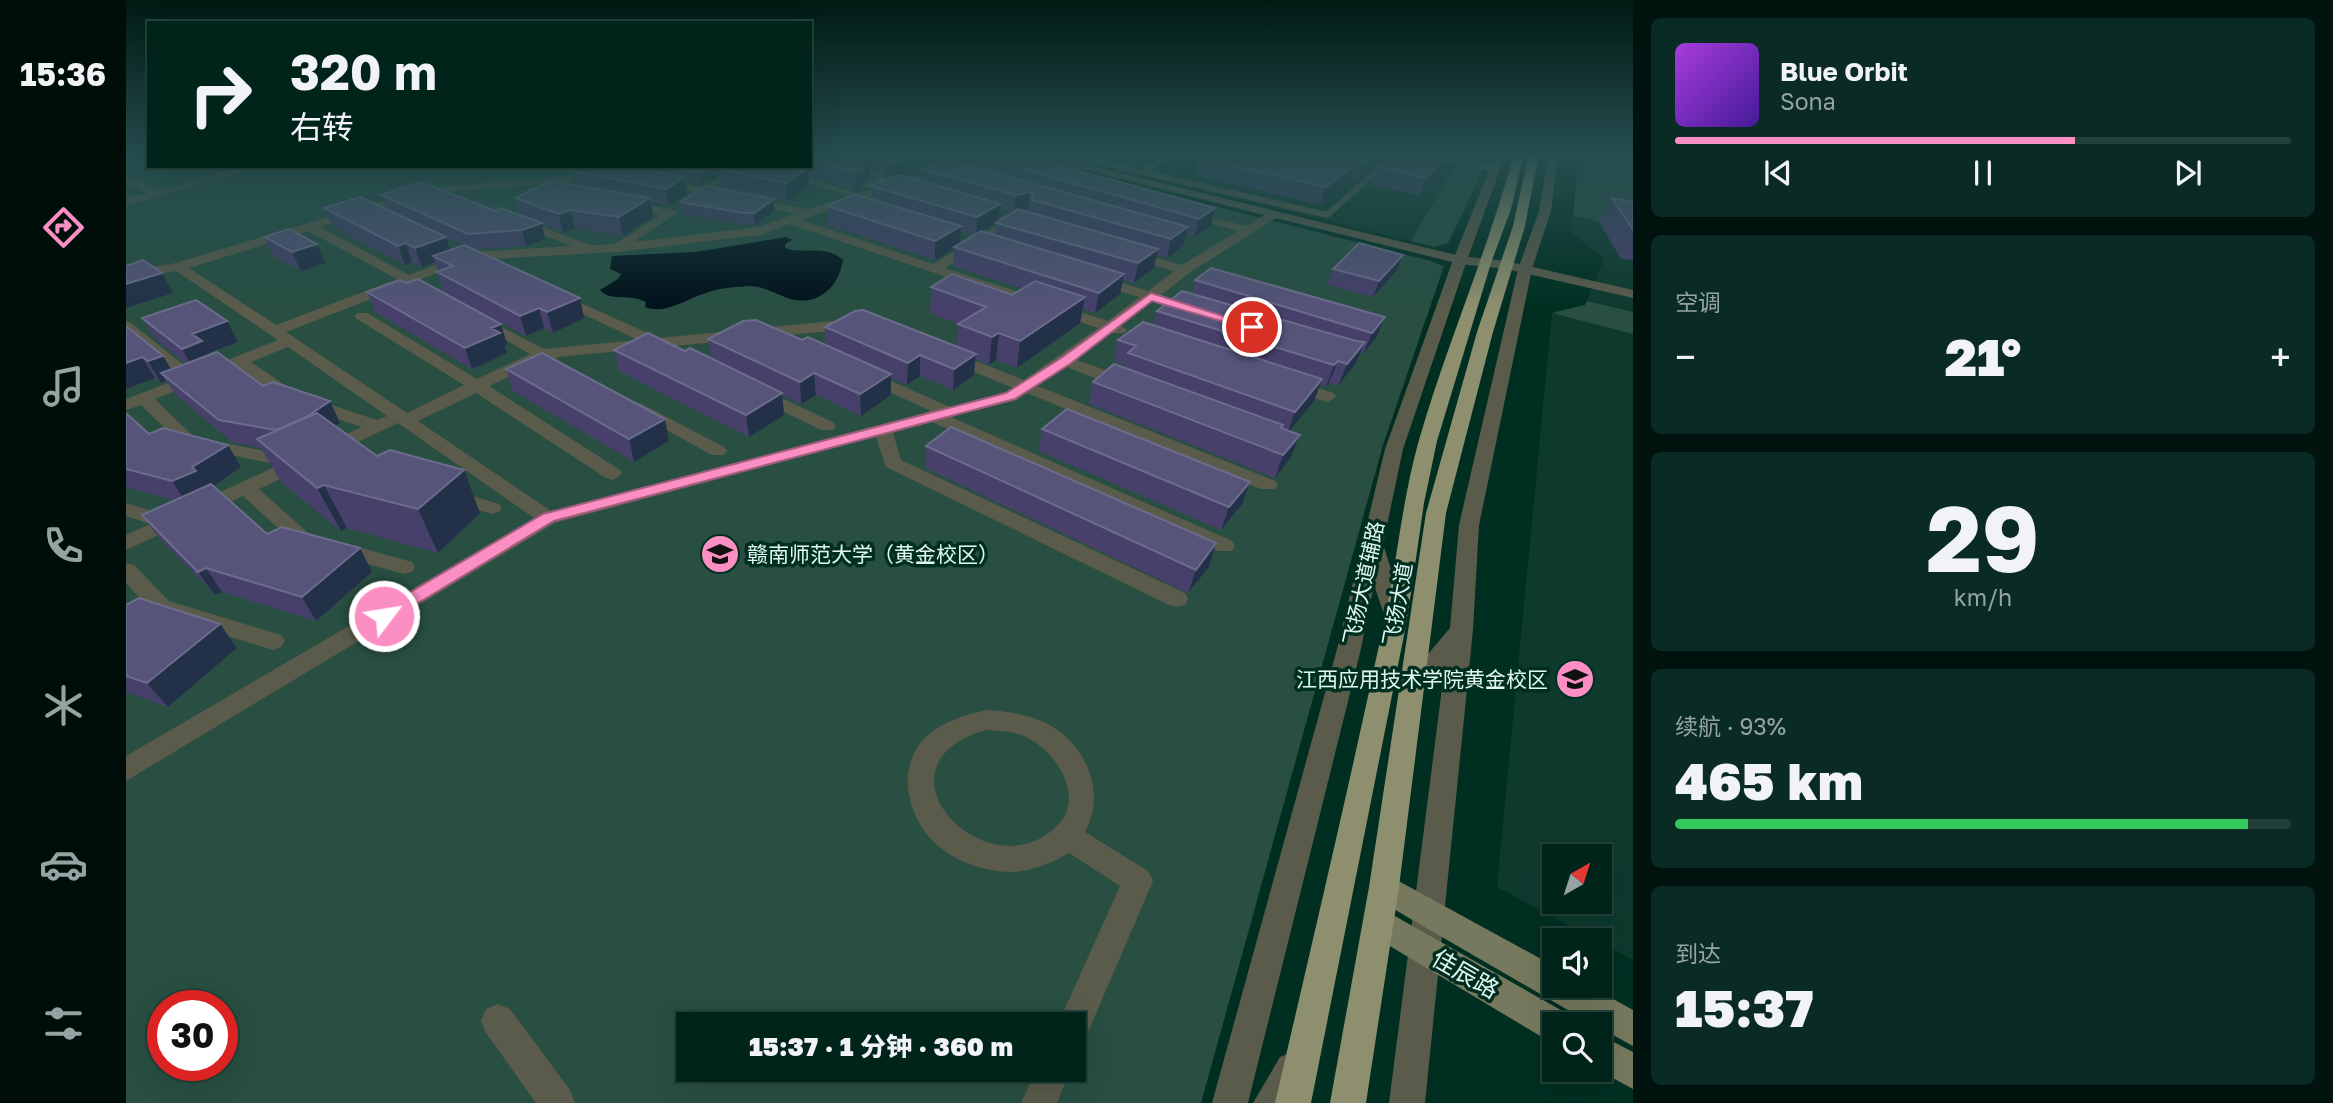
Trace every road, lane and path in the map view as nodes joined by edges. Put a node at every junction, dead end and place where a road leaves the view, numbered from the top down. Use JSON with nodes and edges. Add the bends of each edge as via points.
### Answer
{"nodes":[{"id":1,"x":380,"y":204,"type":"edge"},
{"id":2,"x":631,"y":204,"type":"edge"},
{"id":3,"x":775,"y":204,"type":"edge"},
{"id":4,"x":826,"y":204,"type":"edge"},
{"id":5,"x":859,"y":204,"type":"edge"},
{"id":6,"x":1230,"y":204,"type":"edge"},
{"id":7,"x":1281,"y":204,"type":"edge"},
{"id":8,"x":1339,"y":204,"type":"edge"},
{"id":9,"x":1481,"y":204,"type":"edge"},
{"id":10,"x":1506,"y":204,"type":"edge"},
{"id":11,"x":1524,"y":204,"type":"edge"},
{"id":12,"x":1546,"y":204,"type":"edge"},
{"id":13,"x":1037,"y":207,"type":"edge"},
{"id":14,"x":367,"y":208,"type":"junction"},
{"id":15,"x":865,"y":208,"type":"edge"},
{"id":16,"x":1171,"y":208,"type":"edge"},
{"id":17,"x":1545,"y":211,"type":"junction"},
{"id":18,"x":808,"y":213,"type":"junction"},
{"id":19,"x":1273,"y":215,"type":"junction"},
{"id":20,"x":507,"y":218,"type":"edge"},
{"id":21,"x":390,"y":219,"type":"edge"},
{"id":22,"x":789,"y":220,"type":"junction"},
{"id":23,"x":308,"y":226,"type":"junction"},
{"id":24,"x":1519,"y":226,"type":"junction"},
{"id":25,"x":1249,"y":230,"type":"junction"},
{"id":26,"x":953,"y":235,"type":"edge"},
{"id":27,"x":985,"y":245,"type":"junction"},
{"id":28,"x":447,"y":246,"type":"edge"},
{"id":29,"x":616,"y":248,"type":"junction"},
{"id":30,"x":593,"y":250,"type":"junction"},
{"id":31,"x":1119,"y":251,"type":"edge"},
{"id":32,"x":470,"y":256,"type":"junction"},
{"id":33,"x":1460,"y":260,"type":"junction"},
{"id":34,"x":1505,"y":265,"type":"junction"},
{"id":35,"x":178,"y":267,"type":"junction"},
{"id":36,"x":495,"y":268,"type":"edge"},
{"id":37,"x":935,"y":268,"type":"junction"},
{"id":38,"x":1184,"y":270,"type":"junction"},
{"id":39,"x":126,"y":275,"type":"edge"},
{"id":40,"x":1084,"y":276,"type":"edge"},
{"id":41,"x":407,"y":279,"type":"junction"},
{"id":42,"x":545,"y":291,"type":"edge"},
{"id":43,"x":430,"y":292,"type":"edge"},
{"id":44,"x":1633,"y":294,"type":"edge"},
{"id":45,"x":1151,"y":297,"type":"junction"},
{"id":46,"x":1472,"y":303,"type":"junction"},
{"id":47,"x":1176,"y":304,"type":"edge"},
{"id":48,"x":464,"y":310,"type":"edge"},
{"id":49,"x":362,"y":316,"type":"dead end"},
{"id":50,"x":866,"y":323,"type":"edge"},
{"id":51,"x":126,"y":326,"type":"edge"},
{"id":52,"x":1110,"y":327,"type":"junction"},
{"id":53,"x":1436,"y":328,"type":"junction"},
{"id":54,"x":771,"y":331,"type":"junction"},
{"id":55,"x":1485,"y":332,"type":"junction"},
{"id":56,"x":283,"y":336,"type":"junction"},
{"id":57,"x":1136,"y":336,"type":"edge"},
{"id":58,"x":658,"y":343,"type":"junction"},
{"id":59,"x":796,"y":343,"type":"edge"},
{"id":60,"x":928,"y":348,"type":"edge"},
{"id":61,"x":543,"y":354,"type":"junction"},
{"id":62,"x":682,"y":355,"type":"edge"},
{"id":63,"x":239,"y":361,"type":"junction"},
{"id":64,"x":1065,"y":361,"type":"junction"},
{"id":65,"x":846,"y":366,"type":"edge"},
{"id":66,"x":566,"y":367,"type":"edge"},
{"id":67,"x":1504,"y":368,"type":"junction"},
{"id":68,"x":192,"y":379,"type":"junction"},
{"id":69,"x":1277,"y":381,"type":"edge"},
{"id":70,"x":742,"y":384,"type":"edge"},
{"id":71,"x":477,"y":386,"type":"junction"},
{"id":72,"x":1027,"y":387,"type":"junction"},
{"id":73,"x":1143,"y":390,"type":"edge"},
{"id":74,"x":1328,"y":397,"type":"dead end"},
{"id":75,"x":144,"y":398,"type":"junction"},
{"id":76,"x":624,"y":400,"type":"edge"},
{"id":77,"x":126,"y":405,"type":"edge"},
{"id":78,"x":940,"y":414,"type":"junction"},
{"id":79,"x":403,"y":418,"type":"junction"},
{"id":80,"x":377,"y":426,"type":"junction"},
{"id":81,"x":827,"y":426,"type":"dead end"},
{"id":82,"x":883,"y":430,"type":"junction"},
{"id":83,"x":342,"y":443,"type":"junction"},
{"id":84,"x":718,"y":451,"type":"dead end"},
{"id":85,"x":364,"y":456,"type":"edge"},
{"id":86,"x":298,"y":463,"type":"junction"},
{"id":87,"x":613,"y":474,"type":"dead end"},
{"id":88,"x":1268,"y":485,"type":"dead end"},
{"id":89,"x":245,"y":487,"type":"junction"},
{"id":90,"x":433,"y":490,"type":"edge"},
{"id":91,"x":126,"y":509,"type":"edge"},
{"id":92,"x":492,"y":509,"type":"dead end"},
{"id":93,"x":548,"y":518,"type":"junction"},
{"id":94,"x":169,"y":523,"type":"junction"},
{"id":95,"x":1372,"y":541,"type":"junction"},
{"id":96,"x":126,"y":543,"type":"edge"},
{"id":97,"x":1225,"y":546,"type":"dead end"},
{"id":98,"x":404,"y":567,"type":"dead end"},
{"id":99,"x":126,"y":570,"type":"edge"},
{"id":100,"x":1177,"y":599,"type":"dead end"},
{"id":101,"x":1396,"y":620,"type":"junction"},
{"id":102,"x":1461,"y":630,"type":"junction"},
{"id":103,"x":273,"y":641,"type":"dead end"},
{"id":104,"x":1412,"y":687,"type":"junction"},
{"id":105,"x":126,"y":770,"type":"edge"},
{"id":106,"x":1066,"y":836,"type":"junction"},
{"id":107,"x":1384,"y":887,"type":"junction"},
{"id":108,"x":1429,"y":912,"type":"junction"},
{"id":109,"x":1378,"y":922,"type":"junction"},
{"id":110,"x":1424,"y":948,"type":"junction"},
{"id":111,"x":1542,"y":977,"type":"edge"},
{"id":112,"x":1578,"y":998,"type":"edge"},
{"id":113,"x":1080,"y":1012,"type":"edge"},
{"id":114,"x":1542,"y":1018,"type":"edge"},
{"id":115,"x":498,"y":1021,"type":"dead end"},
{"id":116,"x":1633,"y":1029,"type":"edge"},
{"id":117,"x":1302,"y":1052,"type":"junction"},
{"id":118,"x":1612,"y":1059,"type":"edge"},
{"id":119,"x":1633,"y":1072,"type":"edge"},
{"id":120,"x":1048,"y":1082,"type":"edge"},
{"id":121,"x":557,"y":1103,"type":"edge"},
{"id":122,"x":1039,"y":1103,"type":"edge"},
{"id":123,"x":1230,"y":1103,"type":"edge"},
{"id":124,"x":1271,"y":1103,"type":"edge"},
{"id":125,"x":1293,"y":1103,"type":"edge"},
{"id":126,"x":1348,"y":1103,"type":"edge"},
{"id":127,"x":1407,"y":1103,"type":"edge"}],
"edges":[{"from":1,"to":14,"type":"street"},
{"from":2,"to":29,"type":"street","via":[[676,209]]},
{"from":3,"to":18,"type":"street"},
{"from":4,"to":18,"type":"street"},
{"from":5,"to":15,"type":"street"},
{"from":6,"to":19,"type":"street"},
{"from":7,"to":8,"type":"lane","via":[[1327,215]]},
{"from":9,"to":33,"type":"street","name":"飞扬大道辅路"},
{"from":10,"to":34,"type":"main road","name":"飞扬大道"},
{"from":11,"to":24,"type":"main road","name":"飞扬大道"},
{"from":12,"to":17,"type":"street"},
{"from":13,"to":27,"type":"street"},
{"from":14,"to":21,"type":"street"},
{"from":14,"to":23,"type":"street"},
{"from":16,"to":25,"type":"street"},
{"from":17,"to":24,"type":"street"},
{"from":17,"to":34,"type":"street"},
{"from":18,"to":22,"type":"street"},
{"from":19,"to":25,"type":"street"},
{"from":19,"to":33,"type":"street"},
{"from":20,"to":30,"type":"street"},
{"from":22,"to":29,"type":"street","via":[[760,232]]},
{"from":22,"to":37,"type":"street"},
{"from":23,"to":35,"type":"street"},
{"from":23,"to":41,"type":"street"},
{"from":24,"to":34,"type":"main road","name":"飞扬大道"},
{"from":25,"to":38,"type":"street"},
{"from":26,"to":27,"type":"street"},
{"from":27,"to":37,"type":"street"},
{"from":28,"to":32,"type":"street"},
{"from":29,"to":30,"type":"street"},
{"from":30,"to":32,"type":"street"},
{"from":31,"to":38,"type":"street"},
{"from":32,"to":36,"type":"street"},
{"from":32,"to":41,"type":"street"},
{"from":33,"to":34,"type":"street"},
{"from":33,"to":53,"type":"street","name":"飞扬大道辅路"},
{"from":34,"to":44,"type":"street"},
{"from":34,"to":46,"type":"main road","name":"飞扬大道"},
{"from":34,"to":55,"type":"main road","name":"飞扬大道"},
{"from":34,"to":67,"type":"street"},
{"from":35,"to":39,"type":"street"},
{"from":35,"to":56,"type":"street"},
{"from":37,"to":52,"type":"street"},
{"from":38,"to":45,"type":"street"},
{"from":40,"to":45,"type":"street"},
{"from":41,"to":43,"type":"street"},
{"from":41,"to":56,"type":"street"},
{"from":42,"to":58,"type":"street"},
{"from":45,"to":47,"type":"street"},
{"from":45,"to":52,"type":"street"},
{"from":46,"to":53,"type":"street"},
{"from":46,"to":101,"type":"main road","name":"飞扬大道","via":[[1428,442]]},
{"from":48,"to":61,"type":"street"},
{"from":49,"to":71,"type":"street"},
{"from":50,"to":54,"type":"street"},
{"from":51,"to":68,"type":"street"},
{"from":52,"to":57,"type":"street"},
{"from":52,"to":64,"type":"street"},
{"from":53,"to":95,"type":"street","name":"飞扬大道辅路","via":[[1394,449]]},
{"from":54,"to":58,"type":"street"},
{"from":54,"to":59,"type":"street"},
{"from":55,"to":67,"type":"street"},
{"from":55,"to":104,"type":"main road","name":"飞扬大道","via":[[1436,513]]},
{"from":56,"to":63,"type":"street"},
{"from":56,"to":79,"type":"street"},
{"from":58,"to":61,"type":"street"},
{"from":58,"to":62,"type":"street"},
{"from":60,"to":72,"type":"street"},
{"from":61,"to":66,"type":"street"},
{"from":61,"to":71,"type":"street"},
{"from":63,"to":68,"type":"street"},
{"from":63,"to":80,"type":"street","via":[[292,398]]},
{"from":64,"to":72,"type":"street"},
{"from":64,"to":73,"type":"street"},
{"from":65,"to":78,"type":"street"},
{"from":67,"to":102,"type":"street","via":[[1469,525]]},
{"from":68,"to":75,"type":"street"},
{"from":69,"to":74,"type":"street"},
{"from":70,"to":81,"type":"street"},
{"from":71,"to":79,"type":"street"},
{"from":71,"to":87,"type":"street"},
{"from":72,"to":78,"type":"street","via":[[1011,396]]},
{"from":72,"to":88,"type":"street"},
{"from":75,"to":77,"type":"street"},
{"from":75,"to":86,"type":"street","via":[[188,441]]},
{"from":76,"to":84,"type":"street"},
{"from":78,"to":82,"type":"street"},
{"from":78,"to":97,"type":"street"},
{"from":79,"to":80,"type":"street"},
{"from":79,"to":93,"type":"street"},
{"from":80,"to":83,"type":"street"},
{"from":82,"to":93,"type":"street"},
{"from":82,"to":100,"type":"street","via":[[893,463]]},
{"from":83,"to":85,"type":"street"},
{"from":83,"to":86,"type":"street"},
{"from":86,"to":89,"type":"street"},
{"from":89,"to":94,"type":"street"},
{"from":89,"to":98,"type":"street","via":[[301,538]]},
{"from":90,"to":92,"type":"street"},
{"from":91,"to":94,"type":"street"},
{"from":93,"to":105,"type":"street"},
{"from":94,"to":96,"type":"street"},
{"from":95,"to":101,"type":"street"},
{"from":95,"to":123,"type":"street","name":"飞扬大道辅路","via":[[1348,653]]},
{"from":99,"to":103,"type":"street","via":[[161,607]]},
{"from":101,"to":117,"type":"main road","name":"飞扬大道"},
{"from":102,"to":104,"type":"street"},
{"from":102,"to":108,"type":"street"},
{"from":104,"to":107,"type":"main road","name":"飞扬大道"},
{"from":106,"to":106,"type":"street","via":[[1079,815],[1082,791],[1075,767],[1038,731],[986,720],[961,726],[927,754],[921,774],[922,796],[930,818],[947,837],[970,851],[1023,859],[1048,851]]},
{"from":106,"to":113,"type":"street","via":[[1138,881]]},
{"from":107,"to":108,"type":"main road","name":"佳辰路"},
{"from":107,"to":109,"type":"main road","name":"飞扬大道"},
{"from":108,"to":110,"type":"street"},
{"from":108,"to":111,"type":"main road","name":"佳辰路"},
{"from":109,"to":110,"type":"main road","name":"佳辰路"},
{"from":109,"to":126,"type":"main road","name":"飞扬大道"},
{"from":110,"to":114,"type":"main road","name":"佳辰路"},
{"from":110,"to":127,"type":"street"},
{"from":112,"to":116,"type":"main road","name":"佳辰路"},
{"from":115,"to":121,"type":"street"},
{"from":117,"to":124,"type":"street"},
{"from":117,"to":125,"type":"main road","name":"飞扬大道"},
{"from":118,"to":119,"type":"main road"},
{"from":120,"to":122,"type":"street"}]}
